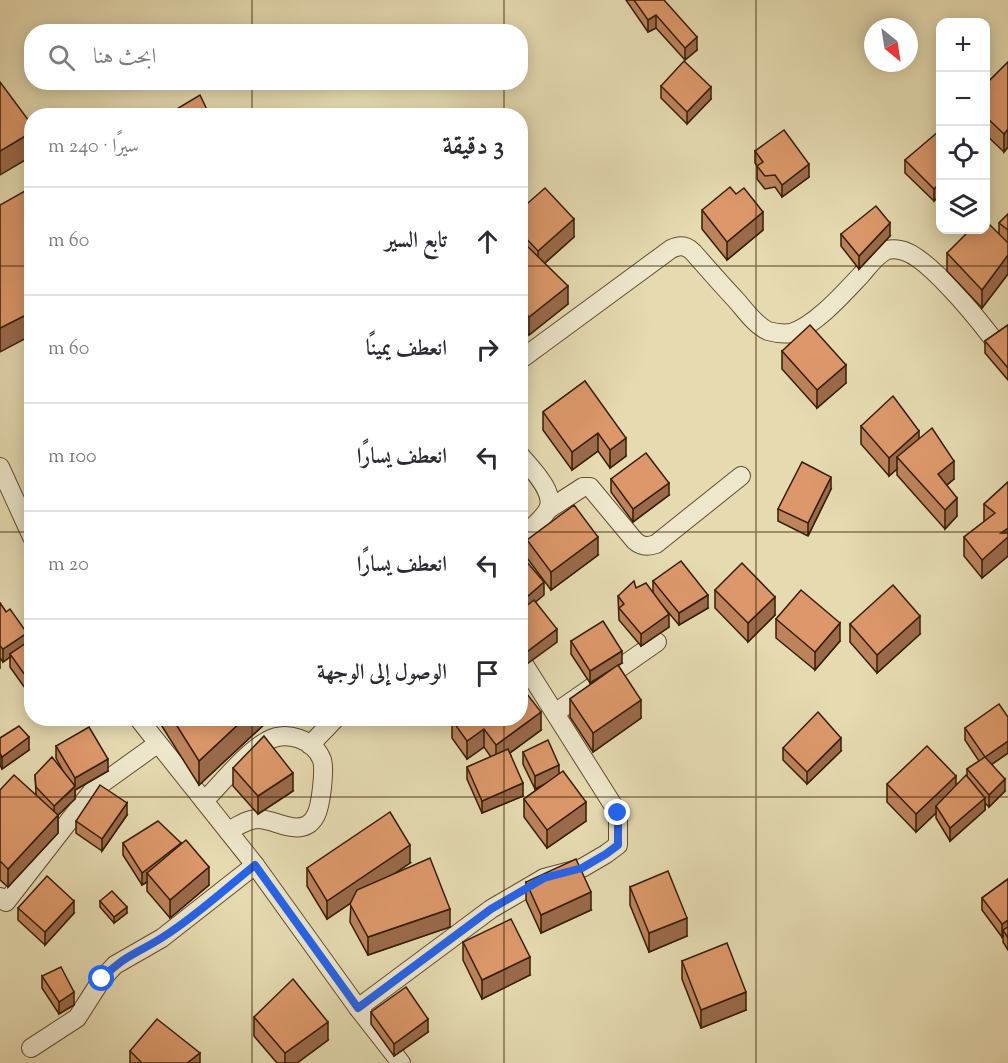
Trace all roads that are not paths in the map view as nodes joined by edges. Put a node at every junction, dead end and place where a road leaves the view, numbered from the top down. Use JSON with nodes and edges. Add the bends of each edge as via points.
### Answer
{"nodes":[{"id":1,"x":528,"y":354,"type":"edge"},
{"id":2,"x":1008,"y":359,"type":"edge"},
{"id":3,"x":528,"y":465,"type":"edge"},
{"id":4,"x":0,"y":467,"type":"edge"},
{"id":5,"x":741,"y":476,"type":"dead end"},
{"id":6,"x":549,"y":509,"type":"junction"},
{"id":7,"x":24,"y":520,"type":"edge"},
{"id":8,"x":528,"y":530,"type":"edge"},
{"id":9,"x":657,"y":642,"type":"dead end"},
{"id":10,"x":528,"y":671,"type":"edge"},
{"id":11,"x":555,"y":713,"type":"junction"},
{"id":12,"x":144,"y":726,"type":"edge"},
{"id":13,"x":328,"y":726,"type":"edge"},
{"id":14,"x":158,"y":744,"type":"junction"},
{"id":15,"x":310,"y":745,"type":"junction"},
{"id":16,"x":204,"y":801,"type":"junction"},
{"id":17,"x":228,"y":831,"type":"junction"},
{"id":18,"x":255,"y":865,"type":"junction"},
{"id":19,"x":2,"y":903,"type":"edge"},
{"id":20,"x":358,"y":1008,"type":"junction"},
{"id":21,"x":31,"y":1048,"type":"dead end"},
{"id":22,"x":401,"y":1063,"type":"edge"}],
"edges":[{"from":1,"to":2,"type":"street","via":[[671,249],[683,246],[693,252],[755,322],[768,331],[783,333],[804,327],[820,315],[879,255],[889,249],[903,250],[926,264],[956,294]]},
{"from":3,"to":6,"type":"street","via":[[549,493]]},
{"from":4,"to":7,"type":"street"},
{"from":5,"to":6,"type":"street","via":[[651,546],[635,541],[590,487],[583,487]]},
{"from":6,"to":8,"type":"street"},
{"from":9,"to":11,"type":"street"},
{"from":10,"to":11,"type":"street"},
{"from":11,"to":20,"type":"street","via":[[618,813],[618,845],[582,868],[544,878],[491,909]]},
{"from":12,"to":14,"type":"street"},
{"from":13,"to":15,"type":"street"},
{"from":14,"to":16,"type":"street"},
{"from":14,"to":19,"type":"street","via":[[93,790]]},
{"from":15,"to":16,"type":"street","via":[[294,737],[269,740]]},
{"from":15,"to":17,"type":"street","via":[[321,758],[324,774],[312,822],[297,828],[258,819]]},
{"from":16,"to":17,"type":"street"},
{"from":17,"to":18,"type":"street"},
{"from":18,"to":20,"type":"street"},
{"from":18,"to":21,"type":"street","via":[[162,938],[115,965],[77,1018]]},
{"from":20,"to":22,"type":"street"}]}
